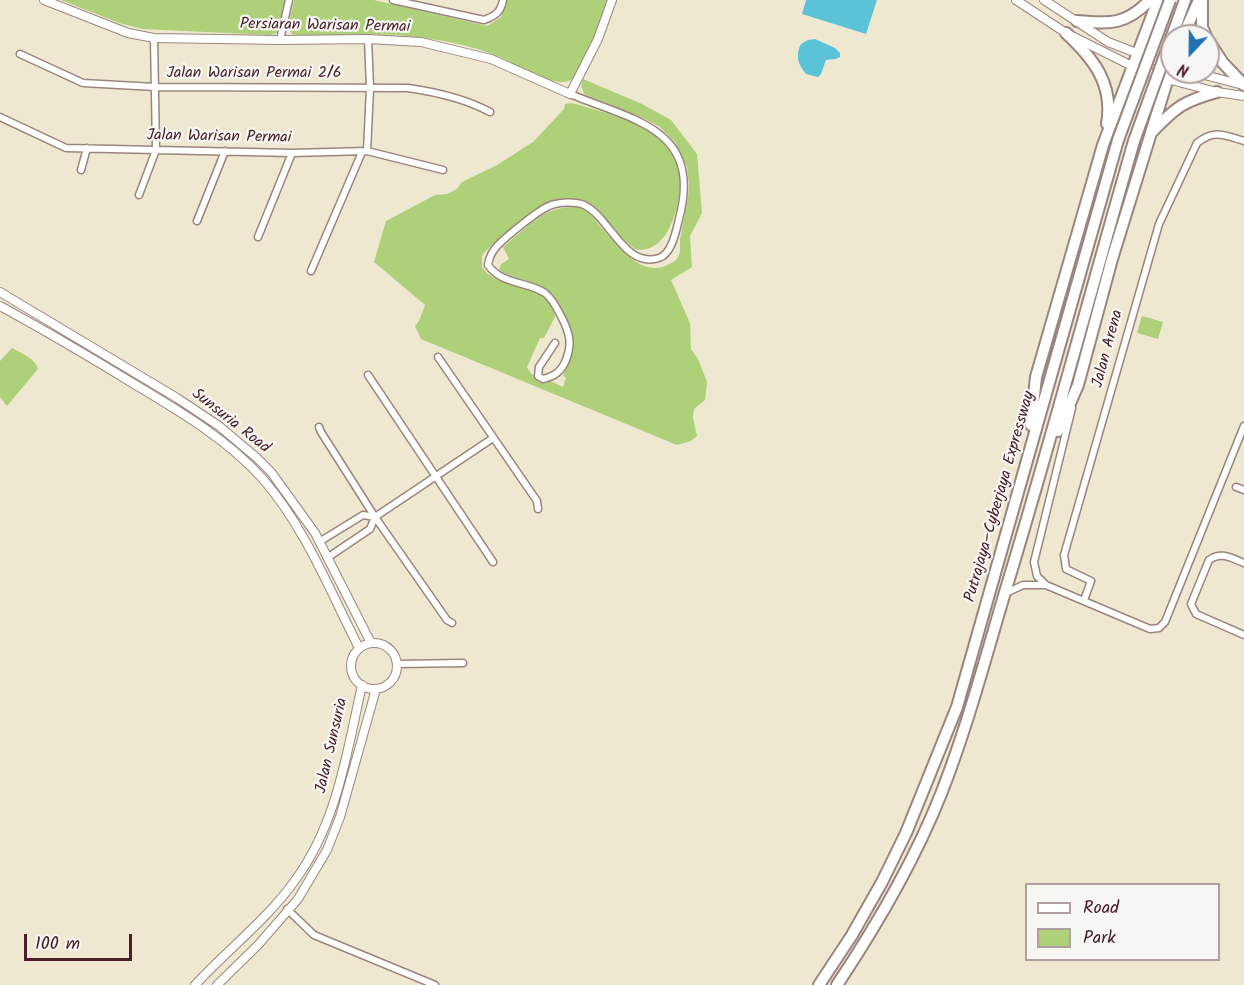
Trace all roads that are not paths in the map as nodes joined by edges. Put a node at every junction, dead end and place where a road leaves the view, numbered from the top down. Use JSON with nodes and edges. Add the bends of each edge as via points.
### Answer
{"nodes":[{"id":1,"x":44,"y":0,"type":"edge"},
{"id":2,"x":289,"y":0,"type":"edge"},
{"id":3,"x":393,"y":0,"type":"edge"},
{"id":4,"x":503,"y":0,"type":"edge"},
{"id":5,"x":612,"y":0,"type":"edge"},
{"id":6,"x":1016,"y":0,"type":"edge"},
{"id":7,"x":1044,"y":0,"type":"edge"},
{"id":8,"x":1150,"y":0,"type":"edge"},
{"id":9,"x":1158,"y":0,"type":"edge"},
{"id":10,"x":1170,"y":0,"type":"edge"},
{"id":11,"x":1185,"y":0,"type":"edge"},
{"id":12,"x":1201,"y":0,"type":"edge"},
{"id":13,"x":1077,"y":21,"type":"junction"},
{"id":14,"x":1149,"y":21,"type":"junction"},
{"id":15,"x":1176,"y":24,"type":"edge"},
{"id":16,"x":1189,"y":24,"type":"edge"},
{"id":17,"x":1202,"y":24,"type":"edge"},
{"id":18,"x":1066,"y":33,"type":"junction"},
{"id":19,"x":154,"y":38,"type":"junction"},
{"id":20,"x":368,"y":39,"type":"junction"},
{"id":21,"x":280,"y":40,"type":"junction"},
{"id":22,"x":1160,"y":42,"type":"edge"},
{"id":23,"x":20,"y":54,"type":"dead end"},
{"id":24,"x":1137,"y":54,"type":"junction"},
{"id":25,"x":1220,"y":58,"type":"edge"},
{"id":26,"x":1160,"y":62,"type":"edge"},
{"id":27,"x":1132,"y":66,"type":"junction"},
{"id":28,"x":1160,"y":69,"type":"edge"},
{"id":29,"x":1160,"y":76,"type":"edge"},
{"id":30,"x":1220,"y":79,"type":"edge"},
{"id":31,"x":1165,"y":84,"type":"edge"},
{"id":32,"x":1186,"y":84,"type":"edge"},
{"id":33,"x":1244,"y":85,"type":"edge"},
{"id":34,"x":155,"y":87,"type":"junction"},
{"id":35,"x":370,"y":88,"type":"junction"},
{"id":36,"x":1217,"y":92,"type":"junction"},
{"id":37,"x":570,"y":94,"type":"junction"},
{"id":38,"x":1244,"y":96,"type":"edge"},
{"id":39,"x":1118,"y":104,"type":"junction"},
{"id":40,"x":490,"y":112,"type":"dead end"},
{"id":41,"x":1155,"y":116,"type":"junction"},
{"id":42,"x":0,"y":117,"type":"edge"},
{"id":43,"x":1150,"y":134,"type":"junction"},
{"id":44,"x":1244,"y":141,"type":"edge"},
{"id":45,"x":1103,"y":145,"type":"junction"},
{"id":46,"x":87,"y":148,"type":"junction"},
{"id":47,"x":156,"y":150,"type":"junction"},
{"id":48,"x":225,"y":151,"type":"junction"},
{"id":49,"x":364,"y":151,"type":"junction"},
{"id":50,"x":292,"y":153,"type":"junction"},
{"id":51,"x":81,"y":170,"type":"dead end"},
{"id":52,"x":443,"y":170,"type":"dead end"},
{"id":53,"x":139,"y":195,"type":"dead end"},
{"id":54,"x":197,"y":221,"type":"dead end"},
{"id":55,"x":258,"y":237,"type":"dead end"},
{"id":56,"x":310,"y":271,"type":"dead end"},
{"id":57,"x":0,"y":292,"type":"edge"},
{"id":58,"x":0,"y":306,"type":"edge"},
{"id":59,"x":555,"y":343,"type":"dead end"},
{"id":60,"x":438,"y":357,"type":"dead end"},
{"id":61,"x":368,"y":375,"type":"dead end"},
{"id":62,"x":1078,"y":385,"type":"junction"},
{"id":63,"x":1244,"y":426,"type":"edge"},
{"id":64,"x":320,"y":427,"type":"dead end"},
{"id":65,"x":493,"y":438,"type":"junction"},
{"id":66,"x":1028,"y":455,"type":"junction"},
{"id":67,"x":1042,"y":470,"type":"junction"},
{"id":68,"x":436,"y":476,"type":"junction"},
{"id":69,"x":1236,"y":487,"type":"dead end"},
{"id":70,"x":1244,"y":490,"type":"edge"},
{"id":71,"x":538,"y":509,"type":"dead end"},
{"id":72,"x":375,"y":517,"type":"junction"},
{"id":73,"x":319,"y":542,"type":"junction"},
{"id":74,"x":327,"y":558,"type":"junction"},
{"id":75,"x":493,"y":562,"type":"dead end"},
{"id":76,"x":1244,"y":563,"type":"edge"},
{"id":77,"x":1046,"y":585,"type":"junction"},
{"id":78,"x":1004,"y":594,"type":"junction"},
{"id":79,"x":1084,"y":600,"type":"junction"},
{"id":80,"x":452,"y":623,"type":"dead end"},
{"id":81,"x":1244,"y":634,"type":"edge"},
{"id":82,"x":371,"y":643,"type":"junction"},
{"id":83,"x":359,"y":648,"type":"junction"},
{"id":84,"x":463,"y":663,"type":"dead end"},
{"id":85,"x":398,"y":664,"type":"junction"},
{"id":86,"x":362,"y":686,"type":"junction"},
{"id":87,"x":376,"y":689,"type":"junction"},
{"id":88,"x":287,"y":909,"type":"junction"},
{"id":89,"x":258,"y":945,"type":"junction"},
{"id":90,"x":195,"y":985,"type":"edge"},
{"id":91,"x":217,"y":985,"type":"edge"},
{"id":92,"x":225,"y":985,"type":"edge"},
{"id":93,"x":435,"y":985,"type":"edge"},
{"id":94,"x":819,"y":985,"type":"edge"},
{"id":95,"x":837,"y":985,"type":"edge"}],
"edges":[{"from":1,"to":19,"type":"street","name":"Persiaran Warisan Permai","via":[[128,33]]},
{"from":2,"to":21,"type":"street"},
{"from":3,"to":4,"type":"street","via":[[484,20],[498,13]]},
{"from":5,"to":37,"type":"street","via":[[598,39]]},
{"from":6,"to":18,"type":"street"},
{"from":7,"to":13,"type":"street"},
{"from":8,"to":13,"type":"highway","via":[[1117,22]]},
{"from":9,"to":14,"type":"highway"},
{"from":10,"to":66,"type":"highway","name":"Putrajaya–Cyberjaya Expressway","bridge":true,"via":[[1118,140]]},
{"from":11,"to":15,"type":"highway","name":"Putrajaya–Cyberjaya Expressway"},
{"from":12,"to":16,"type":"highway"},
{"from":12,"to":17,"type":"highway"},
{"from":13,"to":24,"type":"street","via":[[1108,42]]},
{"from":14,"to":22,"type":"highway","via":[[1153,38]]},
{"from":14,"to":24,"type":"highway"},
{"from":18,"to":27,"type":"street"},
{"from":18,"to":45,"type":"highway","via":[[1096,65],[1103,82],[1108,118]]},
{"from":19,"to":21,"type":"street","name":"Persiaran Warisan Permai"},
{"from":19,"to":34,"type":"street"},
{"from":20,"to":21,"type":"street","name":"Persiaran Warisan Permai"},
{"from":20,"to":35,"type":"street"},
{"from":20,"to":37,"type":"street","name":"Persiaran Warisan Permai","via":[[421,42],[477,54]]},
{"from":23,"to":34,"type":"street","name":"Jalan Warisan Permai 2/6","via":[[83,83]]},
{"from":24,"to":26,"type":"street"},
{"from":24,"to":27,"type":"highway"},
{"from":25,"to":33,"type":"highway"},
{"from":27,"to":29,"type":"street"},
{"from":27,"to":39,"type":"highway"},
{"from":28,"to":67,"type":"highway","name":"Putrajaya–Cyberjaya Expressway","bridge":true,"via":[[1134,141]]},
{"from":30,"to":33,"type":"street"},
{"from":31,"to":41,"type":"highway"},
{"from":32,"to":36,"type":"street"},
{"from":34,"to":35,"type":"street","name":"Jalan Warisan Permai 2/6"},
{"from":34,"to":47,"type":"street"},
{"from":35,"to":40,"type":"street","name":"Jalan Warisan Permai 2/6","via":[[434,92]]},
{"from":35,"to":49,"type":"street"},
{"from":36,"to":38,"type":"street"},
{"from":36,"to":43,"type":"highway","via":[[1185,102]]},
{"from":37,"to":59,"type":"street","via":[[629,116],[662,134],[682,166],[684,199],[669,250],[662,257],[640,257],[618,240],[590,208],[573,203],[548,206],[498,245],[489,257],[494,274],[546,294],[569,333],[571,343],[561,371],[543,379],[538,376],[539,367]]},
{"from":39,"to":41,"type":"highway","via":[[1133,90],[1144,92],[1153,97]]},
{"from":39,"to":45,"type":"highway"},
{"from":41,"to":43,"type":"highway"},
{"from":42,"to":46,"type":"street","name":"Jalan Warisan Permai","via":[[66,148]]},
{"from":43,"to":62,"type":"highway"},
{"from":44,"to":79,"type":"street","name":"Jalan Arena","via":[[1217,134],[1206,135],[1197,143],[1159,224],[1064,555],[1070,573],[1091,581]]},
{"from":45,"to":66,"type":"highway","via":[[1036,377]]},
{"from":46,"to":47,"type":"street","name":"Jalan Warisan Permai"},
{"from":46,"to":51,"type":"street"},
{"from":47,"to":48,"type":"street","name":"Jalan Warisan Permai"},
{"from":47,"to":53,"type":"street"},
{"from":48,"to":50,"type":"street","name":"Jalan Warisan Permai"},
{"from":48,"to":54,"type":"street"},
{"from":49,"to":50,"type":"street","name":"Jalan Warisan Permai"},
{"from":49,"to":52,"type":"street","name":"Jalan Warisan Permai"},
{"from":49,"to":56,"type":"street"},
{"from":50,"to":55,"type":"street"},
{"from":57,"to":73,"type":"street","name":"Sunsuria Road","via":[[177,398],[242,444],[271,472]]},
{"from":58,"to":83,"type":"street","name":"Sunsuria Road","via":[[182,413],[247,463],[292,520]]},
{"from":60,"to":65,"type":"street"},
{"from":61,"to":68,"type":"street"},
{"from":62,"to":67,"type":"highway"},
{"from":62,"to":77,"type":"street","via":[[1034,562],[1037,576]]},
{"from":63,"to":79,"type":"street","via":[[1165,622],[1150,629]]},
{"from":64,"to":72,"type":"street"},
{"from":65,"to":68,"type":"street"},
{"from":65,"to":71,"type":"street","via":[[537,501]]},
{"from":66,"to":94,"type":"highway","name":"Putrajaya–Cyberjaya Expressway","via":[[957,707],[938,756],[882,882]]},
{"from":67,"to":78,"type":"highway","name":"Putrajaya–Cyberjaya Expressway"},
{"from":68,"to":72,"type":"street"},
{"from":68,"to":75,"type":"street"},
{"from":69,"to":70,"type":"street"},
{"from":72,"to":73,"type":"street","via":[[363,515]]},
{"from":72,"to":74,"type":"street","via":[[370,529]]},
{"from":72,"to":80,"type":"street"},
{"from":73,"to":74,"type":"street","name":"Sunsuria Road"},
{"from":74,"to":82,"type":"street","name":"Sunsuria Road"},
{"from":76,"to":81,"type":"street","via":[[1224,555],[1209,560],[1191,604],[1196,614]]},
{"from":77,"to":78,"type":"street","via":[[1023,585]]},
{"from":77,"to":79,"type":"street"},
{"from":78,"to":95,"type":"highway","name":"Putrajaya–Cyberjaya Expressway","via":[[970,714],[940,796],[894,889]]},
{"from":82,"to":83,"type":"street"},
{"from":82,"to":85,"type":"street","via":[[392,650]]},
{"from":83,"to":86,"type":"street","via":[[351,668]]},
{"from":84,"to":85,"type":"street"},
{"from":85,"to":87,"type":"street","via":[[390,684]]},
{"from":86,"to":87,"type":"street"},
{"from":86,"to":90,"type":"street","name":"Jalan Sunsuria","via":[[331,813],[306,865],[263,917]]},
{"from":87,"to":88,"type":"street","via":[[327,850],[298,899]]},
{"from":88,"to":89,"type":"street"},
{"from":88,"to":93,"type":"street","via":[[314,935]]},
{"from":89,"to":91,"type":"street"},
{"from":89,"to":92,"type":"street"}]}
